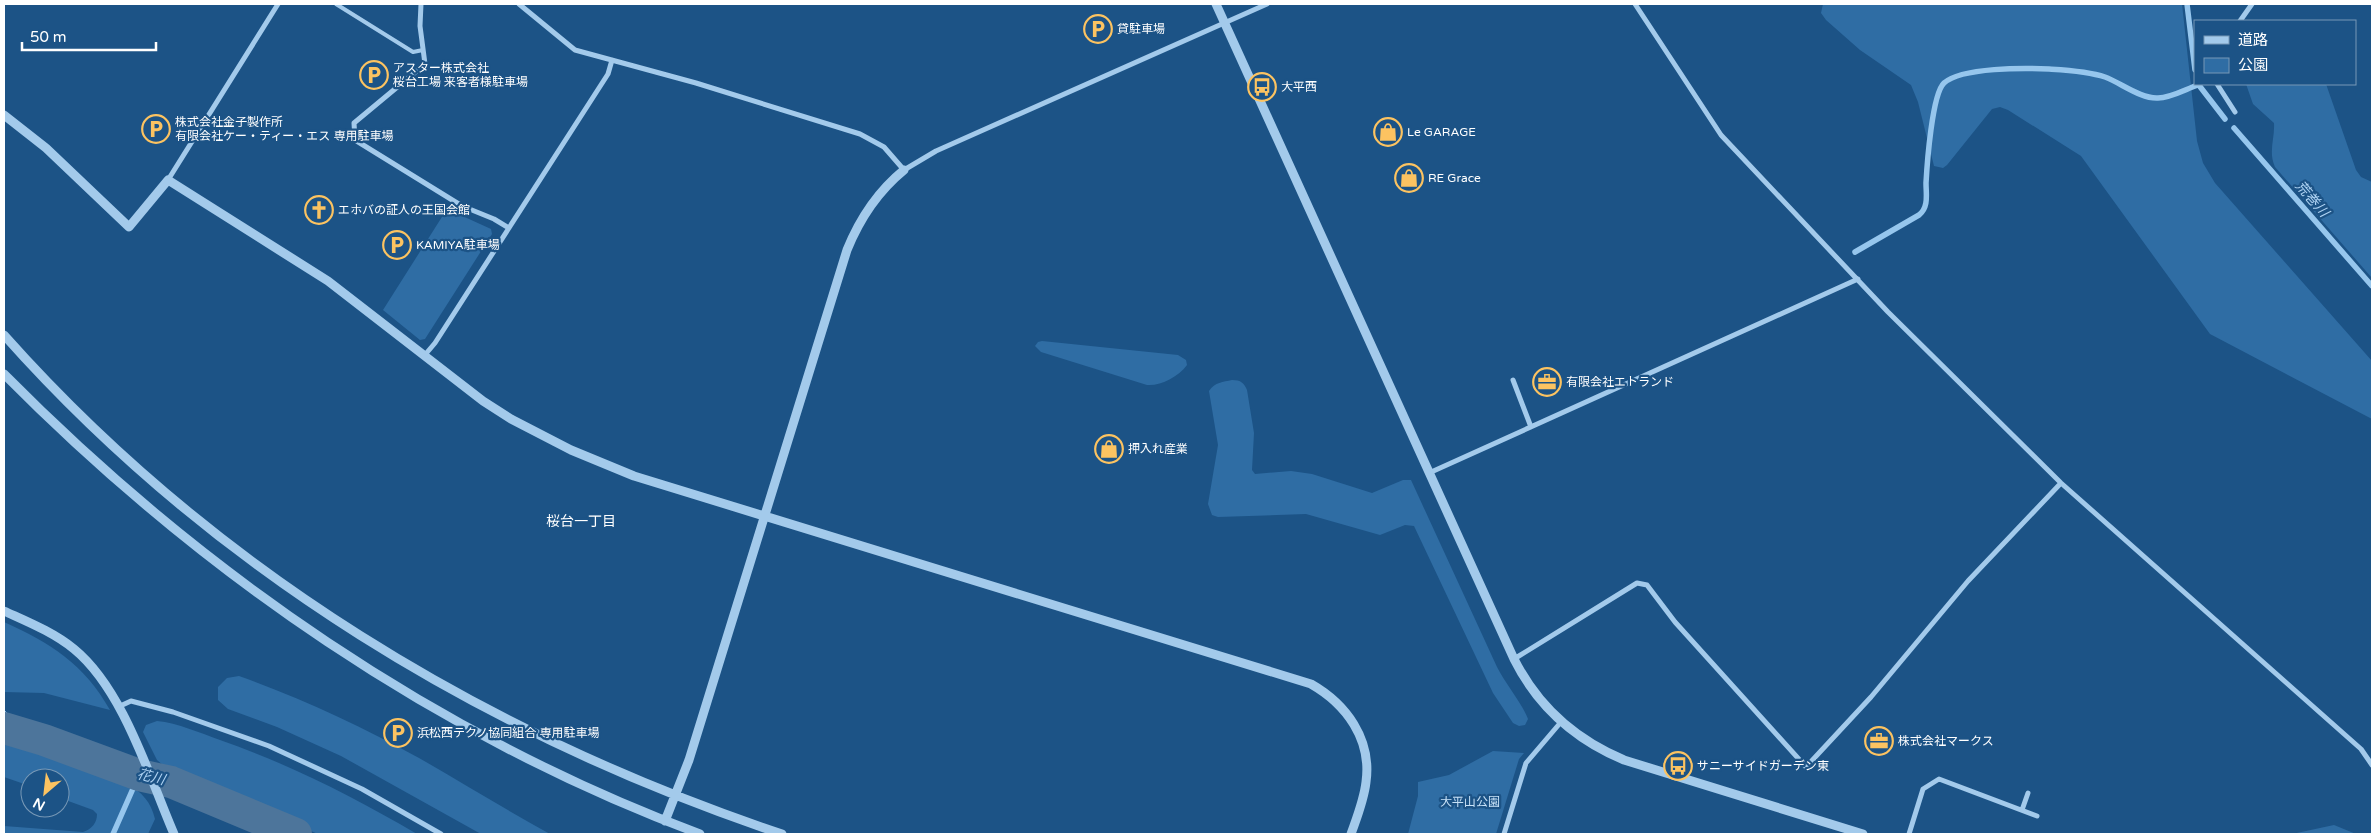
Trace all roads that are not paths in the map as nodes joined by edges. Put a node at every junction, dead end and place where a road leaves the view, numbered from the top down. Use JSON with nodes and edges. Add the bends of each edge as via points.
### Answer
{"nodes":[{"id":1,"x":278,"y":4,"type":"edge"},
{"id":2,"x":336,"y":4,"type":"edge"},
{"id":3,"x":421,"y":4,"type":"edge"},
{"id":4,"x":519,"y":4,"type":"edge"},
{"id":5,"x":1216,"y":4,"type":"edge"},
{"id":6,"x":1267,"y":4,"type":"edge"},
{"id":7,"x":1635,"y":4,"type":"edge"},
{"id":8,"x":2252,"y":4,"type":"edge"},
{"id":9,"x":2241,"y":20,"type":"edge"},
{"id":10,"x":1225,"y":24,"type":"junction"},
{"id":11,"x":423,"y":50,"type":"junction"},
{"id":12,"x":612,"y":60,"type":"junction"},
{"id":13,"x":2218,"y":85,"type":"edge"},
{"id":14,"x":2235,"y":112,"type":"dead end"},
{"id":15,"x":4,"y":115,"type":"edge"},
{"id":16,"x":904,"y":170,"type":"junction"},
{"id":17,"x":168,"y":180,"type":"junction"},
{"id":18,"x":509,"y":228,"type":"junction"},
{"id":19,"x":1858,"y":279,"type":"junction"},
{"id":20,"x":4,"y":335,"type":"edge"},
{"id":21,"x":424,"y":357,"type":"junction"},
{"id":22,"x":4,"y":374,"type":"edge"},
{"id":23,"x":1513,"y":380,"type":"dead end"},
{"id":24,"x":1532,"y":427,"type":"junction"},
{"id":25,"x":1429,"y":473,"type":"junction"},
{"id":26,"x":2061,"y":484,"type":"junction"},
{"id":27,"x":764,"y":516,"type":"junction"},
{"id":28,"x":4,"y":611,"type":"edge"},
{"id":29,"x":1514,"y":659,"type":"junction"},
{"id":30,"x":118,"y":707,"type":"junction"},
{"id":31,"x":1561,"y":722,"type":"junction"},
{"id":32,"x":2372,"y":765,"type":"edge"},
{"id":33,"x":2028,"y":794,"type":"dead end"},
{"id":34,"x":676,"y":795,"type":"junction"},
{"id":35,"x":2022,"y":810,"type":"junction"},
{"id":36,"x":2037,"y":816,"type":"dead end"},
{"id":37,"x":665,"y":820,"type":"junction"},
{"id":38,"x":174,"y":834,"type":"edge"},
{"id":39,"x":441,"y":834,"type":"edge"},
{"id":40,"x":700,"y":834,"type":"edge"},
{"id":41,"x":782,"y":834,"type":"edge"},
{"id":42,"x":1351,"y":834,"type":"edge"},
{"id":43,"x":1504,"y":834,"type":"edge"},
{"id":44,"x":1863,"y":834,"type":"edge"},
{"id":45,"x":1909,"y":834,"type":"edge"}],
"edges":[{"from":1,"to":17,"type":"street"},
{"from":2,"to":11,"type":"lane","via":[[413,52]]},
{"from":3,"to":11,"type":"street"},
{"from":4,"to":12,"type":"street","via":[[575,50]]},
{"from":5,"to":10,"type":"street"},
{"from":6,"to":10,"type":"street"},
{"from":7,"to":19,"type":"street","via":[[1721,135]]},
{"from":8,"to":9,"type":"street"},
{"from":10,"to":16,"type":"street","via":[[936,151]]},
{"from":10,"to":25,"type":"street"},
{"from":11,"to":18,"type":"street","via":[[426,64],[354,123],[355,140],[462,206]]},
{"from":12,"to":16,"type":"street","via":[[860,134],[884,147]]},
{"from":12,"to":18,"type":"street","via":[[608,74]]},
{"from":13,"to":14,"type":"street"},
{"from":15,"to":17,"type":"street","via":[[46,148],[129,227]]},
{"from":16,"to":27,"type":"street","via":[[875,199],[847,250]]},
{"from":17,"to":21,"type":"street","via":[[313,270]]},
{"from":18,"to":21,"type":"street"},
{"from":19,"to":24,"type":"street"},
{"from":19,"to":26,"type":"street"},
{"from":20,"to":34,"type":"street","via":[[60,395],[152,482],[303,599],[410,668],[466,699],[580,755]]},
{"from":21,"to":27,"type":"street","via":[[482,401],[571,450],[634,476]]},
{"from":22,"to":37,"type":"street","via":[[138,500],[290,618],[454,720],[569,778]]},
{"from":23,"to":24,"type":"street"},
{"from":24,"to":25,"type":"street"},
{"from":25,"to":29,"type":"street"},
{"from":26,"to":29,"type":"street","via":[[1968,581],[1871,697],[1806,768],[1675,622],[1647,585],[1637,583]]},
{"from":26,"to":32,"type":"street","via":[[2361,749]]},
{"from":27,"to":34,"type":"street"},
{"from":27,"to":42,"type":"street","via":[[1311,684],[1339,703],[1354,724],[1364,747],[1366,781]]},
{"from":28,"to":30,"type":"street","via":[[55,635],[74,649],[106,684]]},
{"from":29,"to":31,"type":"street","via":[[1533,692]]},
{"from":30,"to":38,"type":"street"},
{"from":30,"to":39,"type":"street","via":[[131,701],[262,743],[332,774]]},
{"from":31,"to":43,"type":"street","via":[[1526,763]]},
{"from":31,"to":44,"type":"street","via":[[1589,743],[1624,760]]},
{"from":33,"to":35,"type":"street"},
{"from":34,"to":37,"type":"street"},
{"from":34,"to":41,"type":"street"},
{"from":35,"to":36,"type":"street"},
{"from":35,"to":45,"type":"street","via":[[1939,779],[1924,788]]},
{"from":37,"to":40,"type":"street"}]}
